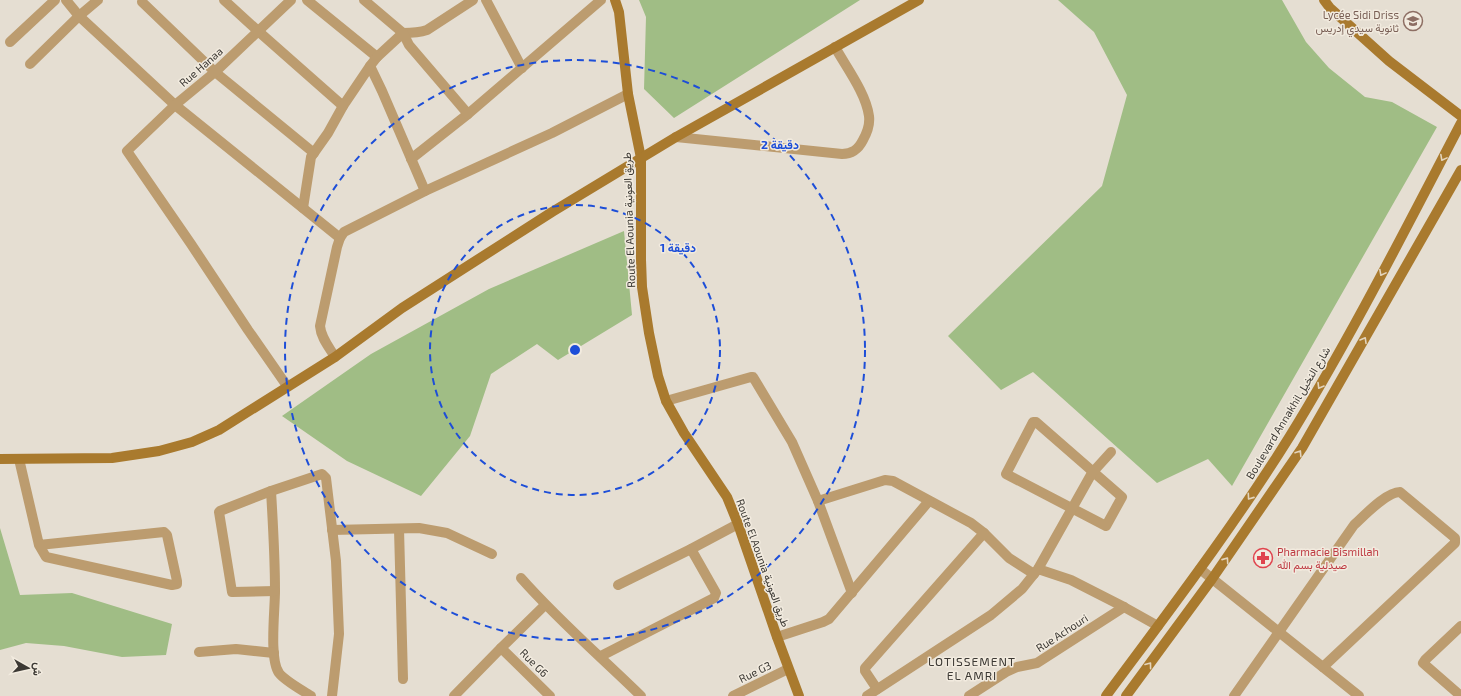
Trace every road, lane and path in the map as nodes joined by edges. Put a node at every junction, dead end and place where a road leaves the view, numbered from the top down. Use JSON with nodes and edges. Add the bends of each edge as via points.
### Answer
{"nodes":[{"id":1,"x":55,"y":0,"type":"edge"},
{"id":2,"x":66,"y":0,"type":"edge"},
{"id":3,"x":98,"y":0,"type":"edge"},
{"id":4,"x":224,"y":0,"type":"edge"},
{"id":5,"x":291,"y":0,"type":"edge"},
{"id":6,"x":308,"y":0,"type":"edge"},
{"id":7,"x":364,"y":0,"type":"edge"},
{"id":8,"x":473,"y":0,"type":"edge"},
{"id":9,"x":486,"y":0,"type":"edge"},
{"id":10,"x":601,"y":0,"type":"edge"},
{"id":11,"x":615,"y":0,"type":"edge"},
{"id":12,"x":919,"y":0,"type":"edge"},
{"id":13,"x":1324,"y":0,"type":"edge"},
{"id":14,"x":142,"y":2,"type":"dead end"},
{"id":15,"x":79,"y":16,"type":"junction"},
{"id":16,"x":258,"y":31,"type":"junction"},
{"id":17,"x":402,"y":33,"type":"junction"},
{"id":18,"x":10,"y":42,"type":"dead end"},
{"id":19,"x":835,"y":47,"type":"junction"},
{"id":20,"x":377,"y":57,"type":"junction"},
{"id":21,"x":30,"y":64,"type":"dead end"},
{"id":22,"x":370,"y":66,"type":"junction"},
{"id":23,"x":522,"y":68,"type":"junction"},
{"id":24,"x":215,"y":72,"type":"junction"},
{"id":25,"x":628,"y":94,"type":"junction"},
{"id":26,"x":175,"y":105,"type":"junction"},
{"id":27,"x":343,"y":106,"type":"junction"},
{"id":28,"x":468,"y":114,"type":"junction"},
{"id":29,"x":1461,"y":116,"type":"edge"},
{"id":30,"x":1461,"y":123,"type":"edge"},
{"id":31,"x":676,"y":137,"type":"junction"},
{"id":32,"x":314,"y":153,"type":"junction"},
{"id":33,"x":641,"y":158,"type":"junction"},
{"id":34,"x":411,"y":159,"type":"junction"},
{"id":35,"x":1461,"y":170,"type":"edge"},
{"id":36,"x":425,"y":191,"type":"junction"},
{"id":37,"x":304,"y":208,"type":"junction"},
{"id":38,"x":340,"y":238,"type":"junction"},
{"id":39,"x":335,"y":357,"type":"junction"},
{"id":40,"x":288,"y":386,"type":"junction"},
{"id":41,"x":666,"y":401,"type":"junction"},
{"id":42,"x":1111,"y":452,"type":"dead end"},
{"id":43,"x":0,"y":459,"type":"edge"},
{"id":44,"x":19,"y":459,"type":"junction"},
{"id":45,"x":1092,"y":473,"type":"junction"},
{"id":46,"x":271,"y":491,"type":"junction"},
{"id":47,"x":818,"y":501,"type":"junction"},
{"id":48,"x":929,"y":501,"type":"junction"},
{"id":49,"x":1071,"y":509,"type":"junction"},
{"id":50,"x":738,"y":524,"type":"junction"},
{"id":51,"x":399,"y":529,"type":"junction"},
{"id":52,"x":332,"y":530,"type":"junction"},
{"id":53,"x":984,"y":533,"type":"junction"},
{"id":54,"x":39,"y":545,"type":"junction"},
{"id":55,"x":692,"y":549,"type":"junction"},
{"id":56,"x":492,"y":554,"type":"dead end"},
{"id":57,"x":1200,"y":569,"type":"junction"},
{"id":58,"x":1036,"y":571,"type":"junction"},
{"id":59,"x":521,"y":578,"type":"dead end"},
{"id":60,"x":1212,"y":579,"type":"junction"},
{"id":61,"x":618,"y":585,"type":"dead end"},
{"id":62,"x":275,"y":591,"type":"junction"},
{"id":63,"x":852,"y":593,"type":"junction"},
{"id":64,"x":545,"y":605,"type":"junction"},
{"id":65,"x":1124,"y":607,"type":"junction"},
{"id":66,"x":1158,"y":626,"type":"junction"},
{"id":67,"x":1461,"y":626,"type":"edge"},
{"id":68,"x":1278,"y":633,"type":"junction"},
{"id":69,"x":777,"y":637,"type":"junction"},
{"id":70,"x":501,"y":648,"type":"junction"},
{"id":71,"x":199,"y":652,"type":"dead end"},
{"id":72,"x":274,"y":653,"type":"junction"},
{"id":73,"x":601,"y":656,"type":"junction"},
{"id":74,"x":1323,"y":667,"type":"junction"},
{"id":75,"x":788,"y":669,"type":"junction"},
{"id":76,"x":403,"y":679,"type":"dead end"},
{"id":77,"x":876,"y":690,"type":"junction"},
{"id":78,"x":457,"y":695,"type":"edge"},
{"id":79,"x":311,"y":696,"type":"edge"},
{"id":80,"x":332,"y":696,"type":"edge"},
{"id":81,"x":550,"y":696,"type":"edge"},
{"id":82,"x":641,"y":696,"type":"edge"},
{"id":83,"x":733,"y":696,"type":"edge"},
{"id":84,"x":799,"y":696,"type":"edge"},
{"id":85,"x":867,"y":696,"type":"edge"},
{"id":86,"x":969,"y":696,"type":"edge"},
{"id":87,"x":1106,"y":696,"type":"edge"},
{"id":88,"x":1126,"y":696,"type":"edge"},
{"id":89,"x":1234,"y":696,"type":"edge"},
{"id":90,"x":1359,"y":696,"type":"edge"},
{"id":91,"x":1461,"y":696,"type":"edge"}],
"edges":[{"from":1,"to":18,"type":"street"},
{"from":2,"to":15,"type":"street"},
{"from":3,"to":15,"type":"street"},
{"from":4,"to":16,"type":"street"},
{"from":5,"to":16,"type":"street","name":"Rue Hanaa"},
{"from":6,"to":20,"type":"street"},
{"from":7,"to":17,"type":"street"},
{"from":8,"to":17,"type":"street","via":[[427,30],[419,33]]},
{"from":9,"to":23,"type":"street"},
{"from":10,"to":23,"type":"street"},
{"from":11,"to":25,"type":"street","name":"Route El Aounia طريق العونية","via":[[619,12]]},
{"from":12,"to":19,"type":"street"},
{"from":13,"to":29,"type":"street","via":[[1389,61]]},
{"from":14,"to":24,"type":"street"},
{"from":15,"to":21,"type":"street"},
{"from":15,"to":26,"type":"street"},
{"from":16,"to":24,"type":"street","name":"Rue Hanaa"},
{"from":16,"to":27,"type":"street"},
{"from":17,"to":20,"type":"street"},
{"from":17,"to":28,"type":"street","via":[[409,45]]},
{"from":19,"to":31,"type":"street"},
{"from":19,"to":31,"type":"street","via":[[867,107],[868,129],[855,151],[842,154]]},
{"from":20,"to":22,"type":"street"},
{"from":22,"to":27,"type":"street"},
{"from":22,"to":34,"type":"street"},
{"from":23,"to":28,"type":"street"},
{"from":24,"to":26,"type":"street","name":"Rue Hanaa"},
{"from":24,"to":32,"type":"street"},
{"from":25,"to":33,"type":"street","name":"Route El Aounia طريق العونية"},
{"from":25,"to":36,"type":"street","via":[[552,133]]},
{"from":26,"to":37,"type":"street"},
{"from":26,"to":40,"type":"street","name":"Rue Hanaa","via":[[127,151]]},
{"from":27,"to":32,"type":"street"},
{"from":28,"to":34,"type":"street"},
{"from":30,"to":57,"type":"street","name":"Boulevard Annakhil شارع النخيل","one_way":true,"via":[[1321,385]]},
{"from":31,"to":33,"type":"street"},
{"from":32,"to":37,"type":"street","via":[[310,161]]},
{"from":33,"to":39,"type":"street","via":[[402,308]]},
{"from":33,"to":41,"type":"street","name":"Route El Aounia طريق العونية","via":[[642,287],[648,333]]},
{"from":34,"to":36,"type":"street"},
{"from":60,"to":35,"type":"street","one_way":true,"via":[[1302,448]]},
{"from":36,"to":38,"type":"street","via":[[344,232]]},
{"from":37,"to":38,"type":"street"},
{"from":38,"to":39,"type":"street","via":[[320,326],[320,332]]},
{"from":39,"to":40,"type":"street"},
{"from":40,"to":44,"type":"street","via":[[218,430],[192,442],[159,451],[112,458]]},
{"from":41,"to":47,"type":"street","via":[[753,377],[792,442]]},
{"from":41,"to":50,"type":"street","name":"Route El Aounia طريق العونية","via":[[727,497]]},
{"from":42,"to":45,"type":"street"},
{"from":43,"to":44,"type":"street"},
{"from":44,"to":54,"type":"street"},
{"from":45,"to":49,"type":"street"},
{"from":45,"to":49,"type":"street","via":[[1122,498],[1106,526]]},
{"from":45,"to":49,"type":"street","via":[[1033,422],[1005,473]]},
{"from":46,"to":52,"type":"street","via":[[324,474]]},
{"from":46,"to":62,"type":"street"},
{"from":46,"to":62,"type":"street","via":[[218,514],[232,592]]},
{"from":47,"to":48,"type":"street","via":[[889,480]]},
{"from":47,"to":63,"type":"street"},
{"from":48,"to":53,"type":"street","via":[[971,523]]},
{"from":48,"to":63,"type":"street"},
{"from":49,"to":58,"type":"street"},
{"from":50,"to":55,"type":"street"},
{"from":50,"to":69,"type":"street","name":"Route El Aounia طريق العونية"},
{"from":51,"to":52,"type":"street"},
{"from":51,"to":56,"type":"street","via":[[419,528],[447,533]]},
{"from":51,"to":76,"type":"street"},
{"from":52,"to":80,"type":"street","via":[[339,634]]},
{"from":53,"to":58,"type":"street","via":[[1009,558]]},
{"from":53,"to":77,"type":"street","via":[[865,668],[864,671]]},
{"from":54,"to":54,"type":"street","via":[[164,532],[167,535],[177,581],[172,585],[50,559],[44,555]]},
{"from":55,"to":61,"type":"street"},
{"from":55,"to":73,"type":"street","via":[[716,593],[714,598]]},
{"from":57,"to":60,"type":"street"},
{"from":57,"to":66,"type":"street","name":"Boulevard Annakhil شارع النخيل"},
{"from":58,"to":65,"type":"street","via":[[1071,580]]},
{"from":58,"to":77,"type":"street","via":[[1022,590],[991,614]]},
{"from":59,"to":64,"type":"street"},
{"from":60,"to":68,"type":"street"},
{"from":88,"to":60,"type":"street","one_way":true},
{"from":62,"to":72,"type":"street"},
{"from":63,"to":69,"type":"street","via":[[834,614],[823,622]]},
{"from":64,"to":70,"type":"street"},
{"from":64,"to":73,"type":"street"},
{"from":65,"to":66,"type":"street"},
{"from":65,"to":86,"type":"street","name":"Rue Achouri","via":[[1037,664],[1017,667],[1006,672]]},
{"from":66,"to":87,"type":"street","name":"Boulevard Annakhil شارع النخيل"},
{"from":67,"to":91,"type":"street","via":[[1423,663]]},
{"from":68,"to":74,"type":"street"},
{"from":68,"to":74,"type":"street","via":[[1354,526],[1376,504],[1395,492],[1402,493],[1455,538],[1455,543]]},
{"from":68,"to":89,"type":"street"},
{"from":69,"to":75,"type":"street","name":"Route El Aounia طريق العونية"},
{"from":70,"to":78,"type":"street"},
{"from":70,"to":81,"type":"street","name":"Rue G6"},
{"from":71,"to":72,"type":"street","via":[[236,649]]},
{"from":72,"to":79,"type":"street","via":[[279,673]]},
{"from":73,"to":82,"type":"street"},
{"from":74,"to":90,"type":"street"},
{"from":75,"to":83,"type":"street","name":"Rue G3"},
{"from":75,"to":84,"type":"street","name":"Route El Aounia طريق العونية"},
{"from":77,"to":85,"type":"street"}]}
